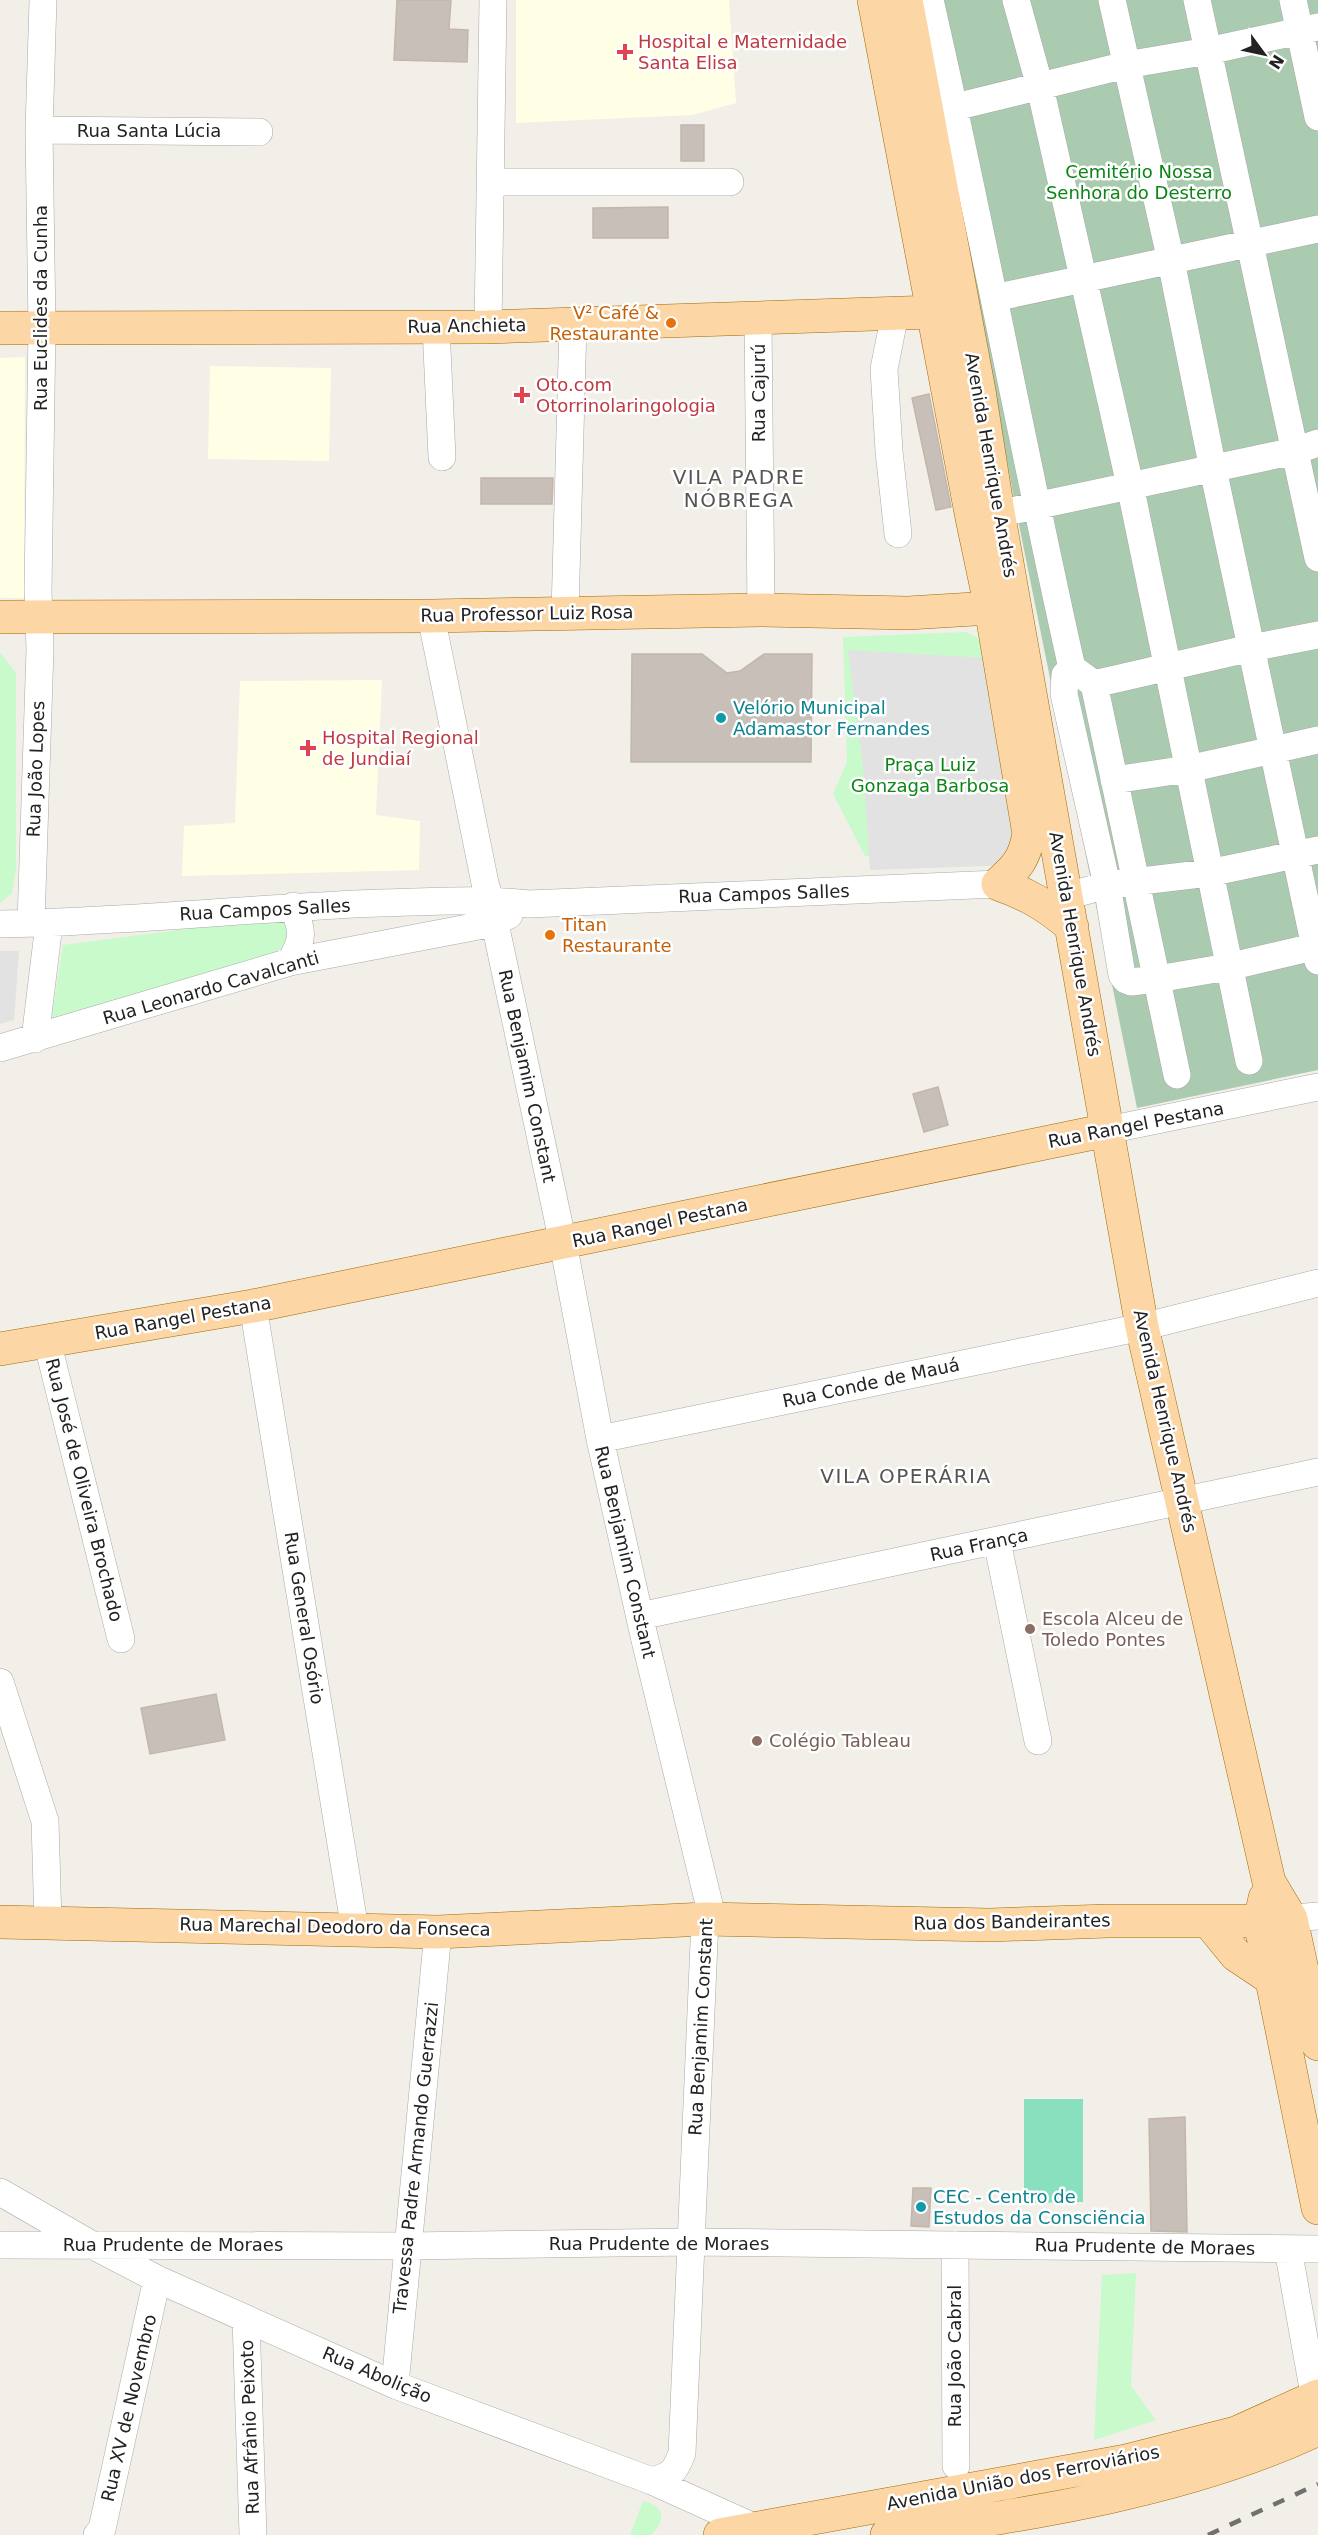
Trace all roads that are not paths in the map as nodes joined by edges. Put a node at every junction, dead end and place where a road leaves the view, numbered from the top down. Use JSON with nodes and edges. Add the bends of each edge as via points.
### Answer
{"nodes":[{"id":1,"x":43,"y":0,"type":"edge"},
{"id":2,"x":493,"y":0,"type":"edge"},
{"id":3,"x":930,"y":0,"type":"edge"},
{"id":4,"x":1016,"y":0,"type":"edge"},
{"id":5,"x":1112,"y":0,"type":"edge"},
{"id":6,"x":1197,"y":0,"type":"edge"},
{"id":7,"x":1293,"y":0,"type":"edge"},
{"id":8,"x":884,"y":2,"type":"edge"},
{"id":9,"x":1309,"y":29,"type":"edge"},
{"id":10,"x":1208,"y":51,"type":"junction"},
{"id":11,"x":1126,"y":65,"type":"junction"},
{"id":12,"x":1041,"y":87,"type":"junction"},
{"id":13,"x":955,"y":107,"type":"junction"},
{"id":14,"x":1318,"y":117,"type":"edge"},
{"id":15,"x":39,"y":130,"type":"junction"},
{"id":16,"x":259,"y":132,"type":"dead end"},
{"id":17,"x":491,"y":182,"type":"junction"},
{"id":18,"x":730,"y":182,"type":"dead end"},
{"id":19,"x":1318,"y":229,"type":"edge"},
{"id":20,"x":1250,"y":244,"type":"junction"},
{"id":21,"x":1171,"y":261,"type":"junction"},
{"id":22,"x":1084,"y":279,"type":"junction"},
{"id":23,"x":994,"y":298,"type":"junction"},
{"id":24,"x":933,"y":312,"type":"junction"},
{"id":25,"x":895,"y":314,"type":"junction"},
{"id":26,"x":759,"y":320,"type":"junction"},
{"id":27,"x":573,"y":324,"type":"junction"},
{"id":28,"x":0,"y":327,"type":"edge"},
{"id":29,"x":42,"y":327,"type":"junction"},
{"id":30,"x":436,"y":327,"type":"junction"},
{"id":31,"x":488,"y":327,"type":"junction"},
{"id":32,"x":979,"y":391,"type":"junction"},
{"id":33,"x":1306,"y":447,"type":"edge"},
{"id":34,"x":442,"y":457,"type":"dead end"},
{"id":35,"x":1213,"y":469,"type":"junction"},
{"id":36,"x":1130,"y":485,"type":"junction"},
{"id":37,"x":1026,"y":507,"type":"junction"},
{"id":38,"x":898,"y":534,"type":"dead end"},
{"id":39,"x":1318,"y":558,"type":"edge"},
{"id":40,"x":1003,"y":606,"type":"junction"},
{"id":41,"x":761,"y":610,"type":"junction"},
{"id":42,"x":565,"y":614,"type":"junction"},
{"id":43,"x":39,"y":615,"type":"junction"},
{"id":44,"x":430,"y":616,"type":"junction"},
{"id":45,"x":0,"y":617,"type":"edge"},
{"id":46,"x":1318,"y":635,"type":"edge"},
{"id":47,"x":1251,"y":648,"type":"junction"},
{"id":48,"x":1167,"y":667,"type":"junction"},
{"id":49,"x":1072,"y":668,"type":"junction"},
{"id":50,"x":1094,"y":684,"type":"junction"},
{"id":51,"x":1318,"y":740,"type":"edge"},
{"id":52,"x":1272,"y":750,"type":"junction"},
{"id":53,"x":1188,"y":769,"type":"junction"},
{"id":54,"x":1114,"y":780,"type":"junction"},
{"id":55,"x":1307,"y":853,"type":"edge"},
{"id":56,"x":1209,"y":873,"type":"junction"},
{"id":57,"x":1136,"y":881,"type":"junction"},
{"id":58,"x":998,"y":884,"type":"junction"},
{"id":59,"x":1107,"y":885,"type":"junction"},
{"id":60,"x":293,"y":906,"type":"junction"},
{"id":61,"x":492,"y":911,"type":"junction"},
{"id":62,"x":1069,"y":911,"type":"junction"},
{"id":63,"x":0,"y":924,"type":"edge"},
{"id":64,"x":40,"y":924,"type":"junction"},
{"id":65,"x":1317,"y":952,"type":"edge"},
{"id":66,"x":290,"y":962,"type":"junction"},
{"id":67,"x":1228,"y":968,"type":"junction"},
{"id":68,"x":1157,"y":979,"type":"junction"},
{"id":69,"x":35,"y":1039,"type":"junction"},
{"id":70,"x":0,"y":1048,"type":"edge"},
{"id":71,"x":1249,"y":1062,"type":"dead end"},
{"id":72,"x":1177,"y":1075,"type":"dead end"},
{"id":73,"x":1318,"y":1087,"type":"edge"},
{"id":74,"x":1108,"y":1130,"type":"junction"},
{"id":75,"x":563,"y":1243,"type":"junction"},
{"id":76,"x":1318,"y":1283,"type":"edge"},
{"id":77,"x":253,"y":1306,"type":"junction"},
{"id":78,"x":1142,"y":1327,"type":"junction"},
{"id":79,"x":47,"y":1341,"type":"junction"},
{"id":80,"x":0,"y":1348,"type":"edge"},
{"id":81,"x":600,"y":1439,"type":"junction"},
{"id":82,"x":1318,"y":1472,"type":"edge"},
{"id":83,"x":1184,"y":1502,"type":"junction"},
{"id":84,"x":997,"y":1541,"type":"junction"},
{"id":85,"x":640,"y":1616,"type":"junction"},
{"id":86,"x":121,"y":1639,"type":"dead end"},
{"id":87,"x":0,"y":1682,"type":"edge"},
{"id":88,"x":1038,"y":1742,"type":"dead end"},
{"id":89,"x":705,"y":1919,"type":"junction"},
{"id":90,"x":0,"y":1922,"type":"edge"},
{"id":91,"x":1209,"y":1922,"type":"junction"},
{"id":92,"x":1297,"y":1922,"type":"edge"},
{"id":93,"x":48,"y":1923,"type":"junction"},
{"id":94,"x":355,"y":1930,"type":"junction"},
{"id":95,"x":438,"y":1932,"type":"junction"},
{"id":96,"x":1287,"y":1977,"type":"junction"},
{"id":97,"x":1318,"y":2044,"type":"edge"},
{"id":98,"x":0,"y":2192,"type":"edge"},
{"id":99,"x":1318,"y":2208,"type":"edge"},
{"id":100,"x":690,"y":2242,"type":"junction"},
{"id":101,"x":0,"y":2245,"type":"edge"},
{"id":102,"x":92,"y":2245,"type":"junction"},
{"id":103,"x":955,"y":2245,"type":"junction"},
{"id":104,"x":408,"y":2246,"type":"junction"},
{"id":105,"x":1318,"y":2248,"type":"edge"},
{"id":106,"x":1288,"y":2249,"type":"junction"},
{"id":107,"x":157,"y":2279,"type":"junction"},
{"id":108,"x":246,"y":2319,"type":"junction"},
{"id":109,"x":395,"y":2385,"type":"junction"},
{"id":110,"x":1317,"y":2410,"type":"edge"},
{"id":111,"x":956,"y":2466,"type":"dead end"},
{"id":112,"x":652,"y":2481,"type":"junction"},
{"id":113,"x":760,"y":2532,"type":"edge"},
{"id":114,"x":97,"y":2535,"type":"edge"},
{"id":115,"x":253,"y":2535,"type":"edge"},
{"id":116,"x":720,"y":2535,"type":"edge"},
{"id":117,"x":887,"y":2535,"type":"edge"}],
"edges":[{"from":1,"to":15,"type":"street","name":"Rua Euclides da Cunha"},
{"from":2,"to":17,"type":"street"},
{"from":3,"to":13,"type":"street"},
{"from":4,"to":12,"type":"street"},
{"from":5,"to":11,"type":"street"},
{"from":6,"to":10,"type":"street"},
{"from":7,"to":9,"type":"street"},
{"from":8,"to":24,"type":"main road","name":"Avenida Henrique Andrés"},
{"from":8,"to":32,"type":"main road","name":"Avenida Henrique Andrés"},
{"from":9,"to":10,"type":"street"},
{"from":9,"to":14,"type":"street"},
{"from":10,"to":11,"type":"street"},
{"from":10,"to":20,"type":"street"},
{"from":11,"to":12,"type":"street"},
{"from":11,"to":21,"type":"street"},
{"from":12,"to":13,"type":"street"},
{"from":12,"to":22,"type":"street"},
{"from":13,"to":23,"type":"street"},
{"from":15,"to":16,"type":"street","name":"Rua Santa Lúcia"},
{"from":15,"to":29,"type":"street","name":"Rua Euclides da Cunha"},
{"from":17,"to":18,"type":"street"},
{"from":17,"to":31,"type":"street"},
{"from":19,"to":20,"type":"street"},
{"from":20,"to":21,"type":"street"},
{"from":20,"to":33,"type":"street"},
{"from":21,"to":22,"type":"street"},
{"from":21,"to":35,"type":"street"},
{"from":22,"to":23,"type":"street"},
{"from":22,"to":36,"type":"street"},
{"from":23,"to":37,"type":"street"},
{"from":24,"to":25,"type":"main road","name":"Rua Anchieta"},
{"from":24,"to":32,"type":"main road","via":[[951,321],[966,368]]},
{"from":24,"to":40,"type":"main road","name":"Avenida Henrique Andrés","via":[[972,518]]},
{"from":25,"to":26,"type":"main road","name":"Rua Anchieta"},
{"from":25,"to":38,"type":"street","via":[[884,369]]},
{"from":26,"to":27,"type":"main road","name":"Rua Anchieta"},
{"from":26,"to":41,"type":"street","name":"Rua Cajurú"},
{"from":27,"to":31,"type":"main road","name":"Rua Anchieta"},
{"from":27,"to":42,"type":"street"},
{"from":28,"to":29,"type":"main road","name":"Rua Anchieta"},
{"from":29,"to":30,"type":"main road","name":"Rua Anchieta"},
{"from":29,"to":43,"type":"street","name":"Rua Euclides da Cunha"},
{"from":30,"to":31,"type":"main road","name":"Rua Anchieta"},
{"from":30,"to":34,"type":"street"},
{"from":32,"to":40,"type":"main road","name":"Avenida Henrique Andrés"},
{"from":33,"to":35,"type":"street"},
{"from":33,"to":39,"type":"street"},
{"from":35,"to":36,"type":"street"},
{"from":35,"to":47,"type":"street"},
{"from":36,"to":37,"type":"street"},
{"from":36,"to":48,"type":"street"},
{"from":37,"to":49,"type":"street"},
{"from":40,"to":41,"type":"main road","name":"Rua Professor Luiz Rosa","via":[[908,614]]},
{"from":40,"to":58,"type":"main road","name":"Avenida Henrique Andrés","via":[[1029,834],[1019,865]]},
{"from":40,"to":62,"type":"main road","name":"Avenida Henrique Andrés"},
{"from":41,"to":42,"type":"main road","name":"Rua Professor Luiz Rosa"},
{"from":42,"to":44,"type":"main road","name":"Rua Professor Luiz Rosa"},
{"from":43,"to":44,"type":"main road","name":"Rua Professor Luiz Rosa"},
{"from":43,"to":45,"type":"main road","name":"Rua Professor Luiz Rosa"},
{"from":43,"to":64,"type":"street","name":"Rua João Lopes"},
{"from":44,"to":61,"type":"street","name":"Rua Benjamim Constant"},
{"from":46,"to":47,"type":"street"},
{"from":47,"to":48,"type":"street"},
{"from":47,"to":52,"type":"street"},
{"from":48,"to":50,"type":"street"},
{"from":48,"to":53,"type":"street"},
{"from":49,"to":50,"type":"street"},
{"from":49,"to":59,"type":"street","via":[[1065,675],[1064,694]]},
{"from":50,"to":54,"type":"street"},
{"from":51,"to":52,"type":"street"},
{"from":52,"to":53,"type":"street"},
{"from":52,"to":55,"type":"street"},
{"from":53,"to":54,"type":"street"},
{"from":53,"to":56,"type":"street"},
{"from":54,"to":57,"type":"street"},
{"from":55,"to":56,"type":"street"},
{"from":55,"to":65,"type":"street"},
{"from":56,"to":57,"type":"street"},
{"from":56,"to":67,"type":"street"},
{"from":57,"to":59,"type":"street"},
{"from":57,"to":68,"type":"street"},
{"from":58,"to":61,"type":"street","name":"Rua Campos Salles","via":[[529,904]]},
{"from":58,"to":62,"type":"main road"},
{"from":59,"to":62,"type":"street"},
{"from":59,"to":68,"type":"street","via":[[1122,975],[1131,982]]},
{"from":60,"to":61,"type":"street","name":"Rua Campos Salles"},
{"from":60,"to":64,"type":"street","name":"Rua Campos Salles"},
{"from":60,"to":66,"type":"street","via":[[302,942]]},
{"from":61,"to":66,"type":"street","name":"Rua Leonardo Cavalcanti"},
{"from":61,"to":75,"type":"street","name":"Rua Benjamim Constant"},
{"from":62,"to":74,"type":"main road","name":"Avenida Henrique Andrés"},
{"from":63,"to":64,"type":"street","name":"Rua Campos Salles"},
{"from":64,"to":69,"type":"street","name":"Rua João Lopes"},
{"from":65,"to":67,"type":"street"},
{"from":66,"to":69,"type":"street","name":"Rua Leonardo Cavalcanti"},
{"from":67,"to":68,"type":"street"},
{"from":67,"to":71,"type":"street"},
{"from":68,"to":72,"type":"street"},
{"from":69,"to":70,"type":"street","name":"Rua Leonardo Cavalcanti"},
{"from":73,"to":74,"type":"street","name":"Rua Rangel Pestana"},
{"from":74,"to":75,"type":"main road","name":"Rua Rangel Pestana"},
{"from":74,"to":78,"type":"main road","name":"Avenida Henrique Andrés"},
{"from":75,"to":77,"type":"main road","name":"Rua Rangel Pestana"},
{"from":75,"to":81,"type":"street","name":"Rua Benjamim Constant"},
{"from":76,"to":78,"type":"street","name":"Rua Conde de Mauá"},
{"from":77,"to":79,"type":"main road","name":"Rua Rangel Pestana"},
{"from":77,"to":94,"type":"street","name":"Rua General Osório"},
{"from":78,"to":81,"type":"street","name":"Rua Conde de Mauá"},
{"from":78,"to":83,"type":"main road","name":"Avenida Henrique Andrés"},
{"from":79,"to":80,"type":"main road","name":"Rua Rangel Pestana"},
{"from":79,"to":86,"type":"street","name":"Rua José de Oliveira Brochado"},
{"from":81,"to":85,"type":"street","name":"Rua Benjamim Constant"},
{"from":82,"to":83,"type":"street","name":"Rua França"},
{"from":83,"to":84,"type":"street","name":"Rua França"},
{"from":83,"to":92,"type":"main road","name":"Avenida Henrique Andrés","via":[[1269,1882]]},
{"from":84,"to":85,"type":"street","name":"Rua França"},
{"from":84,"to":88,"type":"street"},
{"from":85,"to":89,"type":"street","name":"Rua Benjamim Constant","via":[[710,1904]]},
{"from":87,"to":93,"type":"street","via":[[45,1821]]},
{"from":89,"to":91,"type":"main road","name":"Rua dos Bandeirantes","via":[[990,1925]]},
{"from":89,"to":95,"type":"main road","name":"Rua Marechal Deodoro da Fonseca"},
{"from":89,"to":100,"type":"street","name":"Rua Benjamim Constant"},
{"from":90,"to":93,"type":"main road","name":"Rua Marechal Deodoro da Fonseca"},
{"from":91,"to":92,"type":"main road","name":"Rua dos Bandeirantes"},
{"from":91,"to":96,"type":"main road","via":[[1236,1955]]},
{"from":92,"to":96,"type":"main road"},
{"from":92,"to":96,"type":"main road","via":[[1308,1945]]},
{"from":93,"to":94,"type":"main road","name":"Rua Marechal Deodoro da Fonseca"},
{"from":94,"to":95,"type":"main road","name":"Rua Marechal Deodoro da Fonseca"},
{"from":95,"to":104,"type":"street","name":"Travessa Padre Armando Guerrazzi"},
{"from":96,"to":97,"type":"main road"},
{"from":96,"to":99,"type":"main road"},
{"from":98,"to":102,"type":"street","name":"Rua Abolição"},
{"from":100,"to":103,"type":"street","name":"Rua Prudente de Moraes"},
{"from":100,"to":104,"type":"street","name":"Rua Prudente de Moraes"},
{"from":100,"to":112,"type":"street","name":"Rua Benjamim Constant","via":[[682,2453],[676,2469],[667,2477]]},
{"from":101,"to":102,"type":"street","name":"Rua Prudente de Moraes"},
{"from":102,"to":104,"type":"street","name":"Rua Prudente de Moraes"},
{"from":102,"to":107,"type":"street","name":"Rua Abolição"},
{"from":103,"to":106,"type":"street","name":"Rua Prudente de Moraes"},
{"from":103,"to":111,"type":"street","name":"Rua João Cabral"},
{"from":104,"to":109,"type":"street","name":"Travessa Padre Armando Guerrazzi"},
{"from":105,"to":106,"type":"street","name":"Rua Prudente de Moraes"},
{"from":106,"to":110,"type":"street"},
{"from":107,"to":108,"type":"street","name":"Rua Abolição"},
{"from":107,"to":114,"type":"street","name":"Rua XV de Novembro","via":[[102,2529]]},
{"from":108,"to":109,"type":"street","name":"Rua Abolição"},
{"from":108,"to":115,"type":"street","name":"Rua Afrânio Peixoto"},
{"from":109,"to":112,"type":"street","name":"Rua Abolição"},
{"from":110,"to":113,"type":"main road","name":"Avenida União dos Ferroviários","via":[[1126,2461]]},
{"from":110,"to":117,"type":"main road","name":"Avenida União dos Ferroviários","via":[[1238,2462],[1156,2486]]},
{"from":112,"to":113,"type":"street","name":"Rua Abolição"},
{"from":113,"to":116,"type":"main road","name":"Avenida União dos Ferroviários"}]}
